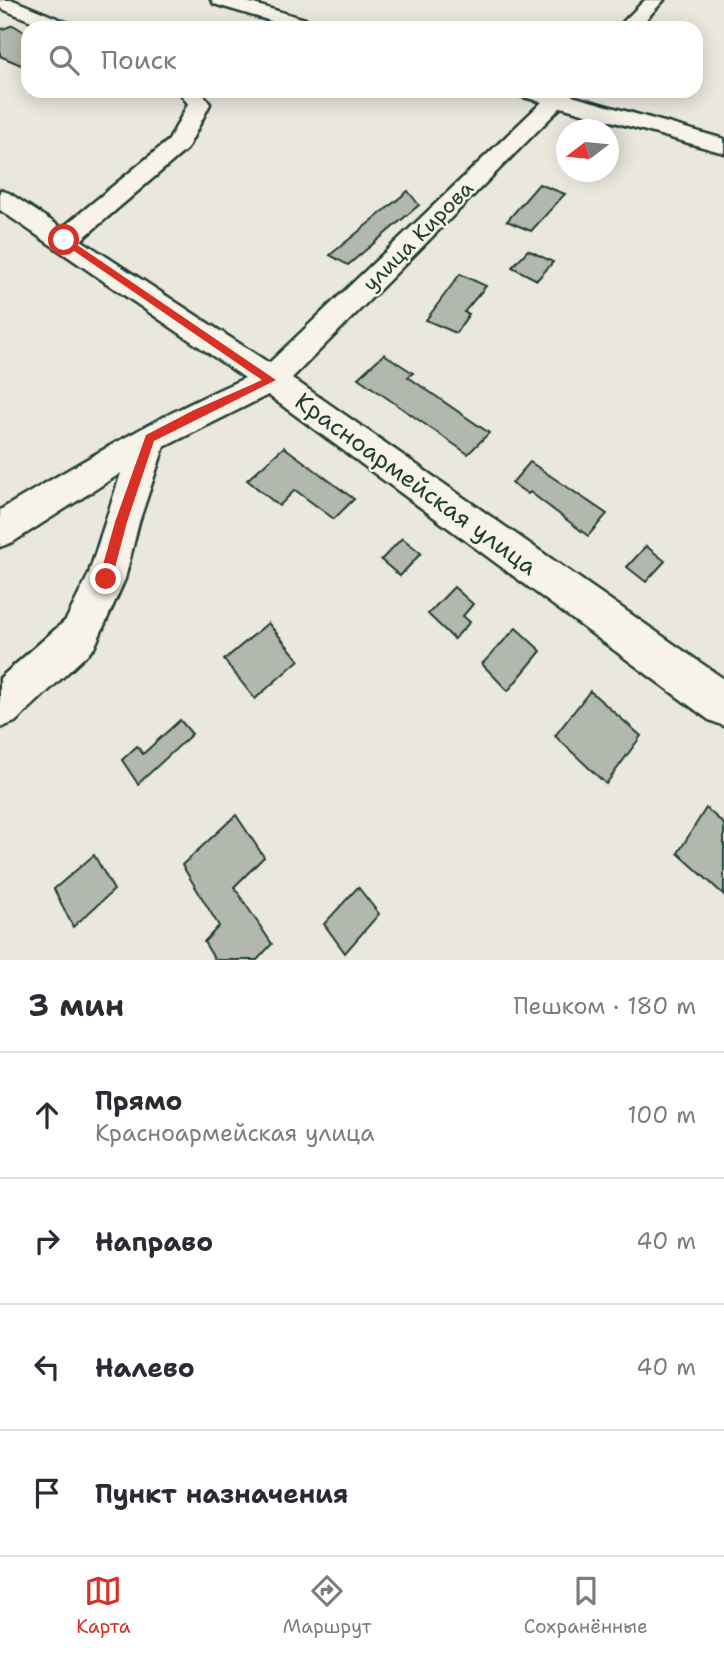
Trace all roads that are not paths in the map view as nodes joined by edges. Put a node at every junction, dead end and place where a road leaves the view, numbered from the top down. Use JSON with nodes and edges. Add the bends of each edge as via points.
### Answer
{"nodes":[{"id":1,"x":220,"y":0,"type":"edge"},
{"id":2,"x":655,"y":0,"type":"edge"},
{"id":3,"x":0,"y":1,"type":"edge"},
{"id":4,"x":47,"y":21,"type":"edge"},
{"id":5,"x":291,"y":21,"type":"edge"},
{"id":6,"x":634,"y":21,"type":"edge"},
{"id":7,"x":195,"y":98,"type":"edge"},
{"id":8,"x":558,"y":98,"type":"edge"},
{"id":9,"x":571,"y":98,"type":"edge"},
{"id":10,"x":724,"y":146,"type":"edge"},
{"id":11,"x":0,"y":198,"type":"edge"},
{"id":12,"x":64,"y":240,"type":"junction"},
{"id":13,"x":271,"y":380,"type":"junction"},
{"id":14,"x":150,"y":438,"type":"junction"},
{"id":15,"x":0,"y":530,"type":"edge"},
{"id":16,"x":724,"y":705,"type":"edge"},
{"id":17,"x":0,"y":707,"type":"edge"}],
"edges":[{"from":1,"to":5,"type":"street"},
{"from":2,"to":6,"type":"street"},
{"from":3,"to":4,"type":"street"},
{"from":7,"to":12,"type":"street","via":[[199,104],[179,144]]},
{"from":8,"to":13,"type":"street","name":"улица Кирова"},
{"from":9,"to":10,"type":"street"},
{"from":11,"to":12,"type":"street","name":"Красноармейская улица"},
{"from":12,"to":13,"type":"street","name":"Красноармейская улица"},
{"from":13,"to":14,"type":"street"},
{"from":13,"to":16,"type":"street","name":"Красноармейская улица"},
{"from":14,"to":15,"type":"street"},
{"from":14,"to":17,"type":"street","via":[[106,579],[80,634]]}]}
